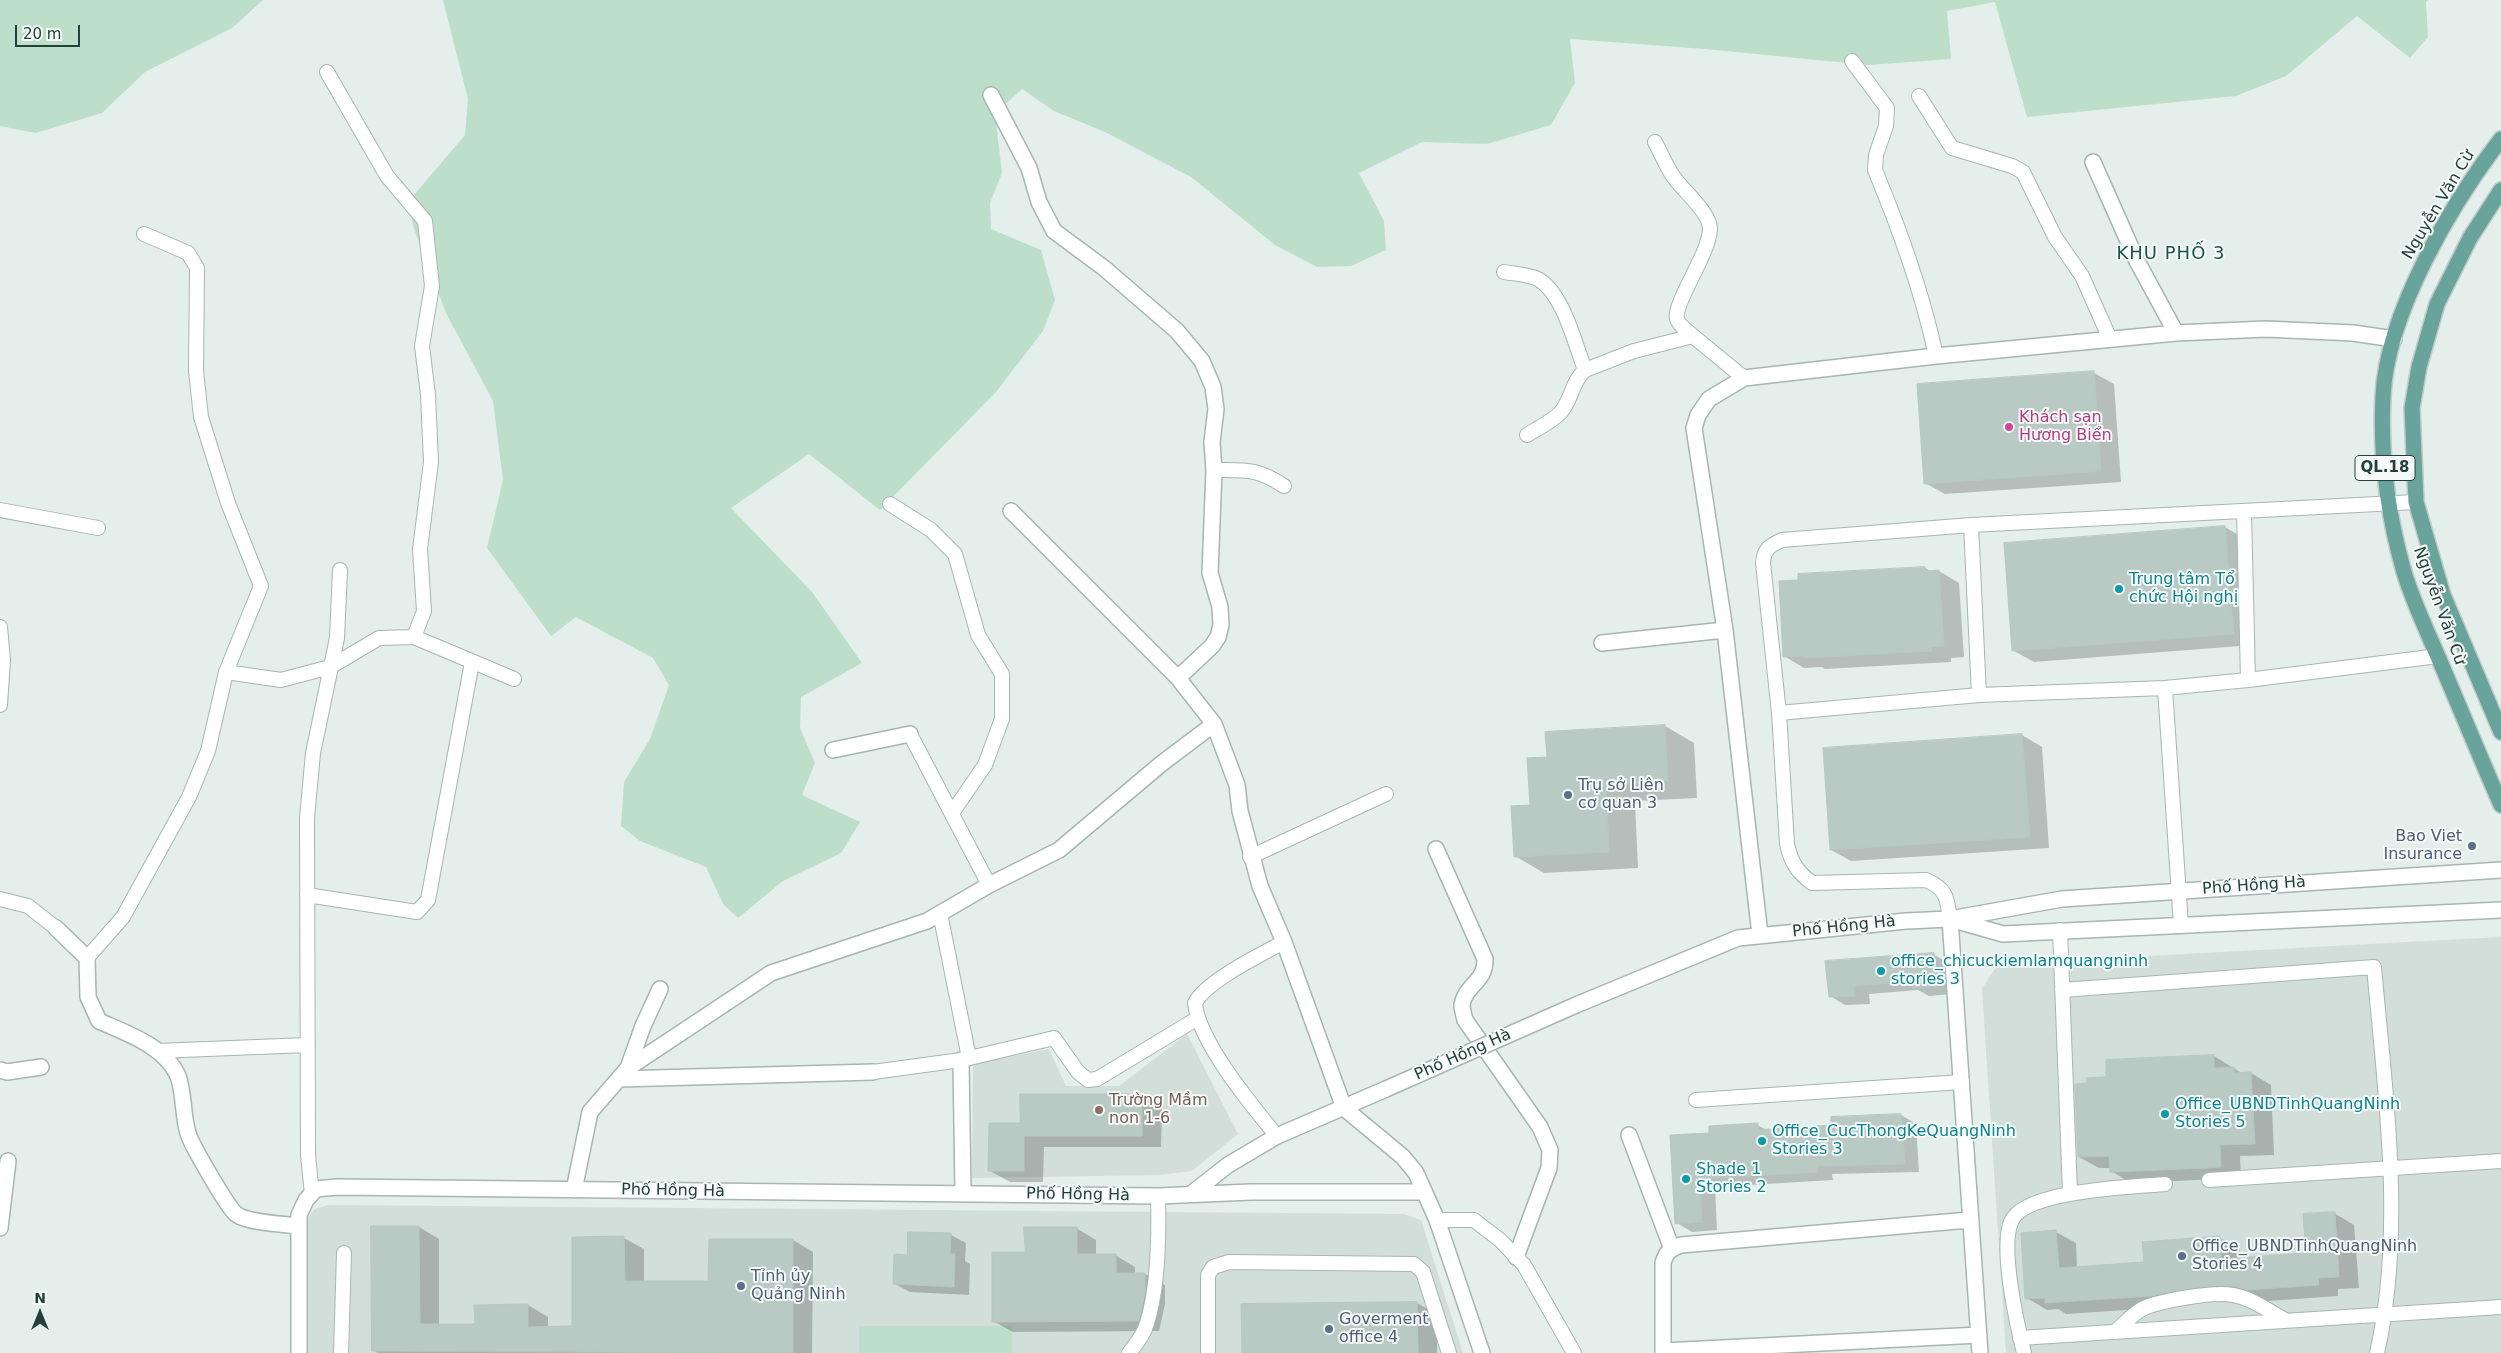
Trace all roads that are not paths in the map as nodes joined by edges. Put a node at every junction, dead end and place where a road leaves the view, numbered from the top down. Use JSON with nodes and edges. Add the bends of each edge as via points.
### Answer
{"nodes":[{"id":1,"x":1852,"y":61,"type":"dead end"},
{"id":2,"x":327,"y":72,"type":"dead end"},
{"id":3,"x":991,"y":95,"type":"dead end"},
{"id":4,"x":1919,"y":96,"type":"dead end"},
{"id":5,"x":2501,"y":139,"type":"edge"},
{"id":6,"x":1655,"y":142,"type":"dead end"},
{"id":7,"x":2093,"y":162,"type":"dead end"},
{"id":8,"x":2501,"y":190,"type":"edge"},
{"id":9,"x":144,"y":234,"type":"dead end"},
{"id":10,"x":1504,"y":272,"type":"dead end"},
{"id":11,"x":2176,"y":333,"type":"junction"},
{"id":12,"x":1693,"y":336,"type":"junction"},
{"id":13,"x":2110,"y":339,"type":"junction"},
{"id":14,"x":2394,"y":339,"type":"junction"},
{"id":15,"x":1936,"y":356,"type":"junction"},
{"id":16,"x":1584,"y":370,"type":"junction"},
{"id":17,"x":1744,"y":378,"type":"junction"},
{"id":18,"x":1527,"y":435,"type":"dead end"},
{"id":19,"x":1214,"y":470,"type":"junction"},
{"id":20,"x":1284,"y":486,"type":"dead end"},
{"id":21,"x":2416,"y":502,"type":"junction"},
{"id":22,"x":890,"y":504,"type":"dead end"},
{"id":23,"x":2389,"y":505,"type":"junction"},
{"id":24,"x":0,"y":510,"type":"edge"},
{"id":25,"x":1010,"y":511,"type":"dead end"},
{"id":26,"x":2244,"y":511,"type":"junction"},
{"id":27,"x":1971,"y":525,"type":"junction"},
{"id":28,"x":98,"y":528,"type":"dead end"},
{"id":29,"x":340,"y":570,"type":"dead end"},
{"id":30,"x":0,"y":627,"type":"edge"},
{"id":31,"x":1725,"y":630,"type":"junction"},
{"id":32,"x":414,"y":637,"type":"junction"},
{"id":33,"x":1602,"y":643,"type":"dead end"},
{"id":34,"x":2438,"y":656,"type":"junction"},
{"id":35,"x":472,"y":662,"type":"junction"},
{"id":36,"x":330,"y":667,"type":"junction"},
{"id":37,"x":226,"y":672,"type":"junction"},
{"id":38,"x":1178,"y":678,"type":"junction"},
{"id":39,"x":514,"y":679,"type":"dead end"},
{"id":40,"x":2248,"y":680,"type":"junction"},
{"id":41,"x":2165,"y":688,"type":"junction"},
{"id":42,"x":1979,"y":695,"type":"junction"},
{"id":43,"x":0,"y":705,"type":"edge"},
{"id":44,"x":1779,"y":713,"type":"junction"},
{"id":45,"x":1214,"y":724,"type":"junction"},
{"id":46,"x":2501,"y":732,"type":"edge"},
{"id":47,"x":910,"y":734,"type":"joint"},
{"id":48,"x":833,"y":750,"type":"dead end"},
{"id":49,"x":1386,"y":794,"type":"dead end"},
{"id":50,"x":2501,"y":805,"type":"edge"},
{"id":51,"x":952,"y":813,"type":"junction"},
{"id":52,"x":1436,"y":849,"type":"dead end"},
{"id":53,"x":1250,"y":857,"type":"junction"},
{"id":54,"x":2501,"y":870,"type":"edge"},
{"id":55,"x":989,"y":885,"type":"junction"},
{"id":56,"x":2178,"y":891,"type":"junction"},
{"id":57,"x":307,"y":895,"type":"junction"},
{"id":58,"x":0,"y":899,"type":"edge"},
{"id":59,"x":2501,"y":910,"type":"edge"},
{"id":60,"x":940,"y":913,"type":"junction"},
{"id":61,"x":1950,"y":919,"type":"junction"},
{"id":62,"x":2181,"y":925,"type":"junction"},
{"id":63,"x":56,"y":928,"type":"joint"},
{"id":64,"x":2060,"y":930,"type":"junction"},
{"id":65,"x":1760,"y":936,"type":"junction"},
{"id":66,"x":1284,"y":942,"type":"junction"},
{"id":67,"x":87,"y":958,"type":"junction"},
{"id":68,"x":660,"y":988,"type":"dead end"},
{"id":69,"x":2062,"y":990,"type":"junction"},
{"id":70,"x":1198,"y":1018,"type":"junction"},
{"id":71,"x":307,"y":1045,"type":"junction"},
{"id":72,"x":157,"y":1051,"type":"junction"},
{"id":73,"x":965,"y":1059,"type":"junction"},
{"id":74,"x":41,"y":1067,"type":"dead end"},
{"id":75,"x":0,"y":1070,"type":"edge"},
{"id":76,"x":873,"y":1072,"type":"joint"},
{"id":77,"x":624,"y":1074,"type":"junction"},
{"id":78,"x":1962,"y":1082,"type":"junction"},
{"id":79,"x":1696,"y":1100,"type":"dead end"},
{"id":80,"x":1344,"y":1108,"type":"junction"},
{"id":81,"x":1628,"y":1135,"type":"dead end"},
{"id":82,"x":1277,"y":1136,"type":"junction"},
{"id":83,"x":8,"y":1161,"type":"dead end"},
{"id":84,"x":2501,"y":1161,"type":"edge"},
{"id":85,"x":2390,"y":1169,"type":"junction"},
{"id":86,"x":2209,"y":1180,"type":"dead end"},
{"id":87,"x":2165,"y":1184,"type":"dead end"},
{"id":88,"x":574,"y":1190,"type":"junction"},
{"id":89,"x":1424,"y":1192,"type":"junction"},
{"id":90,"x":963,"y":1193,"type":"junction"},
{"id":91,"x":2070,"y":1193,"type":"junction"},
{"id":92,"x":312,"y":1194,"type":"junction"},
{"id":93,"x":1191,"y":1194,"type":"junction"},
{"id":94,"x":1158,"y":1196,"type":"junction"},
{"id":95,"x":1437,"y":1220,"type":"junction"},
{"id":96,"x":1970,"y":1220,"type":"junction"},
{"id":97,"x":299,"y":1226,"type":"junction"},
{"id":98,"x":0,"y":1228,"type":"edge"},
{"id":99,"x":1672,"y":1249,"type":"junction"},
{"id":100,"x":344,"y":1253,"type":"dead end"},
{"id":101,"x":1516,"y":1257,"type":"junction"},
{"id":102,"x":2501,"y":1307,"type":"edge"},
{"id":103,"x":2386,"y":1313,"type":"junction"},
{"id":104,"x":2286,"y":1320,"type":"junction"},
{"id":105,"x":2115,"y":1332,"type":"junction"},
{"id":106,"x":1979,"y":1335,"type":"junction"},
{"id":107,"x":2020,"y":1338,"type":"junction"},
{"id":108,"x":1663,"y":1352,"type":"edge"},
{"id":109,"x":299,"y":1353,"type":"edge"},
{"id":110,"x":342,"y":1353,"type":"edge"},
{"id":111,"x":1129,"y":1353,"type":"edge"},
{"id":112,"x":1208,"y":1353,"type":"edge"},
{"id":113,"x":1449,"y":1353,"type":"edge"},
{"id":114,"x":1482,"y":1353,"type":"edge"},
{"id":115,"x":1574,"y":1353,"type":"edge"},
{"id":116,"x":1980,"y":1353,"type":"edge"},
{"id":117,"x":2024,"y":1353,"type":"edge"},
{"id":118,"x":2376,"y":1353,"type":"edge"}],
"edges":[{"from":1,"to":15,"type":"lane","via":[[1886,108],[1886,126],[1876,155],[1875,170],[1912,264]]},
{"from":2,"to":32,"type":"lane","via":[[387,176],[425,221],[432,286],[422,346],[431,462],[420,549],[424,611]]},
{"from":3,"to":19,"type":"street","via":[[1029,168],[1039,202],[1054,231],[1104,268],[1177,331],[1202,361],[1213,387],[1215,402]]},
{"from":4,"to":13,"type":"lane","via":[[1952,148],[2023,172],[2055,237],[2082,276]]},
{"from":5,"to":14,"type":"main road","name":"Nguyễn Văn Cừ","number":"QL.18","via":[[2435,243],[2412,287]]},
{"from":6,"to":12,"type":"lane","via":[[1673,176],[1707,218],[1710,227],[1700,264],[1678,308],[1677,319]]},
{"from":7,"to":11,"type":"street","via":[[2137,261]]},
{"from":8,"to":21,"type":"main road","name":"Nguyễn Văn Cừ","number":"QL.18","via":[[2470,238],[2437,304],[2419,367],[2412,408]]},
{"from":9,"to":37,"type":"lane","via":[[188,252],[197,268],[196,371],[201,418],[228,503],[261,586]]},
{"from":10,"to":16,"type":"lane","via":[[1540,280],[1552,293],[1563,310]]},
{"from":11,"to":13,"type":"street"},
{"from":11,"to":14,"type":"street","via":[[2266,329]]},
{"from":12,"to":16,"type":"lane","via":[[1634,351]]},
{"from":12,"to":17,"type":"lane"},
{"from":13,"to":15,"type":"street"},
{"from":14,"to":23,"type":"main road","name":"Nguyễn Văn Cừ","number":"QL.18","via":[[2383,395],[2383,442]]},
{"from":15,"to":17,"type":"street"},
{"from":16,"to":18,"type":"lane","via":[[1560,413]]},
{"from":17,"to":31,"type":"street","via":[[1709,399],[1694,428]]},
{"from":19,"to":20,"type":"lane","via":[[1265,473]]},
{"from":19,"to":38,"type":"street","via":[[1210,573],[1220,607],[1221,625],[1212,646]]},
{"from":21,"to":23,"type":"lane"},
{"from":21,"to":46,"type":"main road","name":"Nguyễn Văn Cừ","number":"QL.18","via":[[2444,595]]},
{"from":22,"to":51,"type":"lane","via":[[931,530],[955,554],[978,635],[1002,674],[1002,719],[985,765]]},
{"from":23,"to":26,"type":"lane"},
{"from":23,"to":34,"type":"main road","name":"Nguyễn Văn Cừ","number":"QL.18","via":[[2405,573]]},
{"from":24,"to":28,"type":"lane"},
{"from":25,"to":38,"type":"street"},
{"from":26,"to":27,"type":"lane"},
{"from":26,"to":40,"type":"lane"},
{"from":27,"to":42,"type":"lane"},
{"from":27,"to":44,"type":"lane","via":[[1782,540],[1770,545],[1764,553],[1763,563]]},
{"from":29,"to":36,"type":"lane","via":[[336,638]]},
{"from":30,"to":43,"type":"lane","via":[[3,660]]},
{"from":31,"to":33,"type":"street"},
{"from":31,"to":65,"type":"street"},
{"from":32,"to":35,"type":"lane"},
{"from":32,"to":36,"type":"lane","via":[[378,638]]},
{"from":34,"to":40,"type":"lane"},
{"from":34,"to":50,"type":"main road","name":"Nguyễn Văn Cừ","number":"QL.18"},
{"from":35,"to":39,"type":"lane"},
{"from":35,"to":57,"type":"lane","via":[[428,900],[417,912]]},
{"from":36,"to":37,"type":"lane","via":[[281,680]]},
{"from":36,"to":57,"type":"lane","via":[[313,753],[307,818]]},
{"from":37,"to":67,"type":"lane","via":[[208,751],[189,797],[123,917]]},
{"from":38,"to":45,"type":"street"},
{"from":40,"to":41,"type":"lane"},
{"from":41,"to":42,"type":"lane"},
{"from":41,"to":56,"type":"lane"},
{"from":42,"to":44,"type":"lane"},
{"from":44,"to":61,"type":"lane","via":[[1786,844],[1799,873],[1812,883],[1926,880],[1939,885],[1946,896]]},
{"from":45,"to":53,"type":"street","via":[[1237,785]]},
{"from":45,"to":55,"type":"street","via":[[1059,850]]},
{"from":47,"to":48,"type":"street"},
{"from":47,"to":51,"type":"lane"},
{"from":49,"to":53,"type":"lane"},
{"from":51,"to":55,"type":"lane"},
{"from":52,"to":101,"type":"street","via":[[1485,959],[1486,968],[1480,980],[1468,991],[1462,1005],[1465,1020],[1540,1127],[1550,1150],[1542,1192]]},
{"from":53,"to":66,"type":"street"},
{"from":54,"to":56,"type":"street","name":"Phố Hồng Hà"},
{"from":55,"to":60,"type":"street"},
{"from":56,"to":61,"type":"street","name":"Phố Hồng Hà","via":[[2062,899]]},
{"from":56,"to":62,"type":"lane"},
{"from":57,"to":71,"type":"lane"},
{"from":58,"to":63,"type":"lane","via":[[28,906]]},
{"from":59,"to":62,"type":"street","name":"Phố Hồng Hà"},
{"from":60,"to":73,"type":"lane"},
{"from":60,"to":77,"type":"street","via":[[927,921],[771,973]]},
{"from":61,"to":64,"type":"street","name":"Phố Hồng Hà","via":[[2003,934]]},
{"from":61,"to":65,"type":"street","name":"Phố Hồng Hà"},
{"from":61,"to":78,"type":"street"},
{"from":62,"to":64,"type":"street","name":"Phố Hồng Hà"},
{"from":63,"to":67,"type":"street"},
{"from":64,"to":69,"type":"lane"},
{"from":65,"to":80,"type":"street","name":"Phố Hồng Hà","bridge":true,"via":[[1724,942]]},
{"from":66,"to":70,"type":"lane","via":[[1204,991],[1196,1003]]},
{"from":66,"to":80,"type":"street"},
{"from":67,"to":72,"type":"street","via":[[88,996],[99,1021],[138,1038]]},
{"from":68,"to":77,"type":"street"},
{"from":69,"to":85,"type":"lane","via":[[2374,967]]},
{"from":69,"to":91,"type":"lane"},
{"from":70,"to":73,"type":"lane","via":[[1097,1079],[1088,1080],[1078,1072],[1054,1038]]},
{"from":70,"to":82,"type":"lane","via":[[1239,1090]]},
{"from":71,"to":72,"type":"lane"},
{"from":71,"to":92,"type":"lane","via":[[308,1155]]},
{"from":72,"to":97,"type":"street","via":[[178,1076],[189,1136],[236,1214]]},
{"from":73,"to":76,"type":"lane"},
{"from":73,"to":90,"type":"street"},
{"from":74,"to":75,"type":"street"},
{"from":76,"to":77,"type":"street"},
{"from":77,"to":88,"type":"street","via":[[590,1112]]},
{"from":78,"to":79,"type":"lane"},
{"from":78,"to":96,"type":"street"},
{"from":80,"to":82,"type":"street","name":"Phố Hồng Hà"},
{"from":80,"to":89,"type":"street","via":[[1403,1157],[1416,1173]]},
{"from":81,"to":99,"type":"street"},
{"from":82,"to":93,"type":"street","name":"Phố Hồng Hà","via":[[1228,1165]]},
{"from":83,"to":98,"type":"street"},
{"from":84,"to":85,"type":"lane"},
{"from":85,"to":86,"type":"lane"},
{"from":85,"to":103,"type":"lane","via":[[2392,1250]]},
{"from":87,"to":91,"type":"lane"},
{"from":88,"to":90,"type":"street","name":"Phố Hồng Hà"},
{"from":88,"to":92,"type":"street","name":"Phố Hồng Hà","via":[[337,1187],[316,1189]]},
{"from":89,"to":93,"type":"street"},
{"from":89,"to":95,"type":"street"},
{"from":90,"to":94,"type":"street","name":"Phố Hồng Hà"},
{"from":91,"to":107,"type":"lane","via":[[2026,1206],[2011,1221],[2007,1252]]},
{"from":92,"to":97,"type":"street","via":[[299,1215]]},
{"from":93,"to":94,"type":"street","name":"Phố Hồng Hà"},
{"from":94,"to":111,"type":"lane","via":[[1159,1222],[1151,1307],[1140,1339]]},
{"from":95,"to":101,"type":"lane","via":[[1474,1220]]},
{"from":95,"to":114,"type":"street"},
{"from":96,"to":99,"type":"street","via":[[1681,1245]]},
{"from":96,"to":106,"type":"street"},
{"from":97,"to":109,"type":"street"},
{"from":99,"to":108,"type":"street","via":[[1663,1263]]},
{"from":100,"to":110,"type":"lane"},
{"from":101,"to":115,"type":"lane","via":[[1524,1265]]},
{"from":102,"to":103,"type":"lane"},
{"from":103,"to":104,"type":"lane"},
{"from":103,"to":118,"type":"lane"},
{"from":104,"to":105,"type":"lane"},
{"from":104,"to":105,"type":"lane","via":[[2232,1294],[2154,1304],[2139,1310]]},
{"from":105,"to":107,"type":"lane"},
{"from":106,"to":108,"type":"street"},
{"from":106,"to":116,"type":"street"},
{"from":107,"to":117,"type":"lane"},
{"from":112,"to":113,"type":"lane","via":[[1206,1287],[1212,1267],[1219,1264],[1402,1262],[1414,1264],[1424,1272]]}]}
